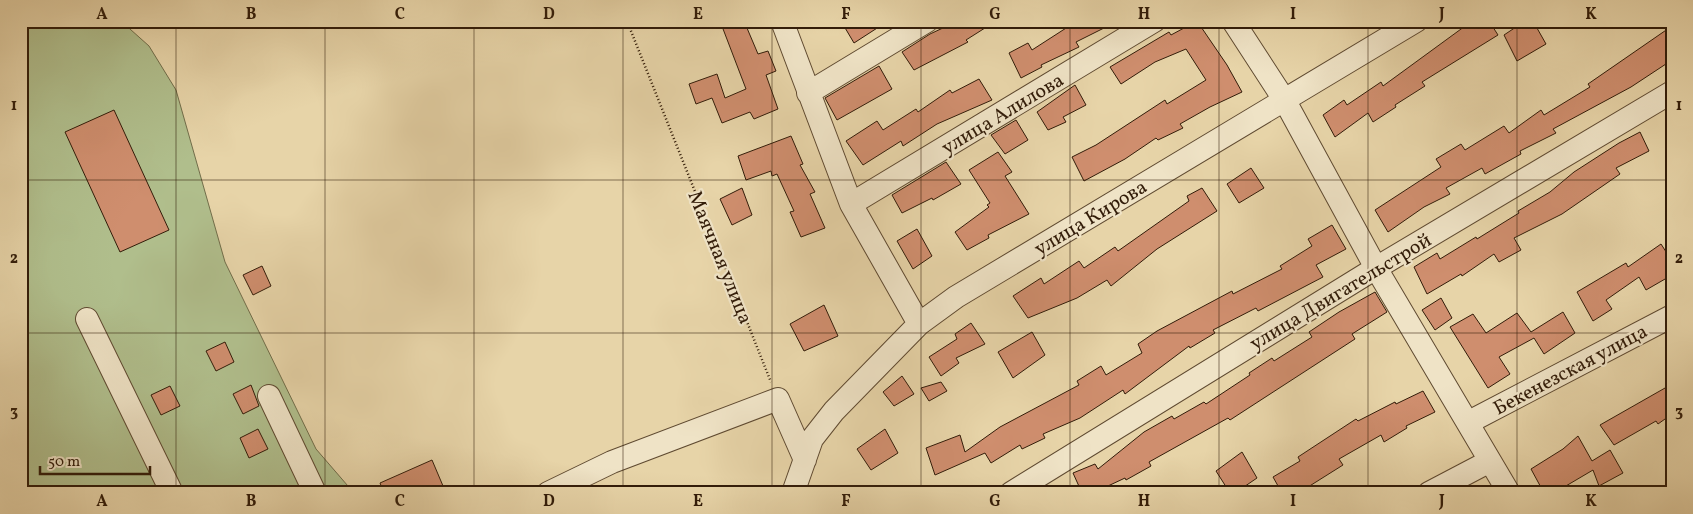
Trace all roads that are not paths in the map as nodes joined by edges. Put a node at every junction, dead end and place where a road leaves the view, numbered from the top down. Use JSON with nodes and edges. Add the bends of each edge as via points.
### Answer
{"nodes":[{"id":1,"x":782,"y":21,"type":"edge"},
{"id":2,"x":927,"y":21,"type":"edge"},
{"id":3,"x":1154,"y":21,"type":"edge"},
{"id":4,"x":1233,"y":21,"type":"edge"},
{"id":5,"x":1416,"y":21,"type":"edge"},
{"id":6,"x":1672,"y":92,"type":"edge"},
{"id":7,"x":808,"y":93,"type":"junction"},
{"id":8,"x":1285,"y":101,"type":"junction"},
{"id":9,"x":851,"y":204,"type":"junction"},
{"id":10,"x":1376,"y":268,"type":"junction"},
{"id":11,"x":1672,"y":316,"type":"edge"},
{"id":12,"x":87,"y":319,"type":"dead end"},
{"id":13,"x":919,"y":324,"type":"junction"},
{"id":14,"x":269,"y":396,"type":"dead end"},
{"id":15,"x":1469,"y":422,"type":"junction"},
{"id":16,"x":805,"y":460,"type":"junction"},
{"id":17,"x":1490,"y":461,"type":"junction"},
{"id":18,"x":172,"y":493,"type":"edge"},
{"id":19,"x":315,"y":493,"type":"edge"},
{"id":20,"x":548,"y":493,"type":"edge"},
{"id":21,"x":792,"y":493,"type":"edge"},
{"id":22,"x":1011,"y":493,"type":"edge"},
{"id":23,"x":1429,"y":493,"type":"edge"},
{"id":24,"x":1509,"y":493,"type":"edge"}],
"edges":[{"from":1,"to":7,"type":"street"},
{"from":2,"to":7,"type":"street"},
{"from":3,"to":9,"type":"street","name":"улица Алилова"},
{"from":4,"to":8,"type":"street"},
{"from":5,"to":8,"type":"street","name":"улица Кирова"},
{"from":6,"to":10,"type":"street","name":"улица Двигательстрой"},
{"from":7,"to":9,"type":"street"},
{"from":8,"to":10,"type":"street"},
{"from":8,"to":13,"type":"street","name":"улица Кирова","via":[[964,292]]},
{"from":9,"to":13,"type":"street"},
{"from":10,"to":15,"type":"street"},
{"from":10,"to":22,"type":"street","name":"улица Двигательстрой"},
{"from":11,"to":15,"type":"street","name":"Бекенезская улица"},
{"from":12,"to":18,"type":"street"},
{"from":13,"to":16,"type":"street","name":"улица Кирова","via":[[834,411],[812,439]]},
{"from":14,"to":19,"type":"street"},
{"from":15,"to":17,"type":"street"},
{"from":16,"to":20,"type":"street","via":[[778,399],[612,462]]},
{"from":16,"to":21,"type":"street"},
{"from":17,"to":23,"type":"street"},
{"from":17,"to":24,"type":"street"}]}
